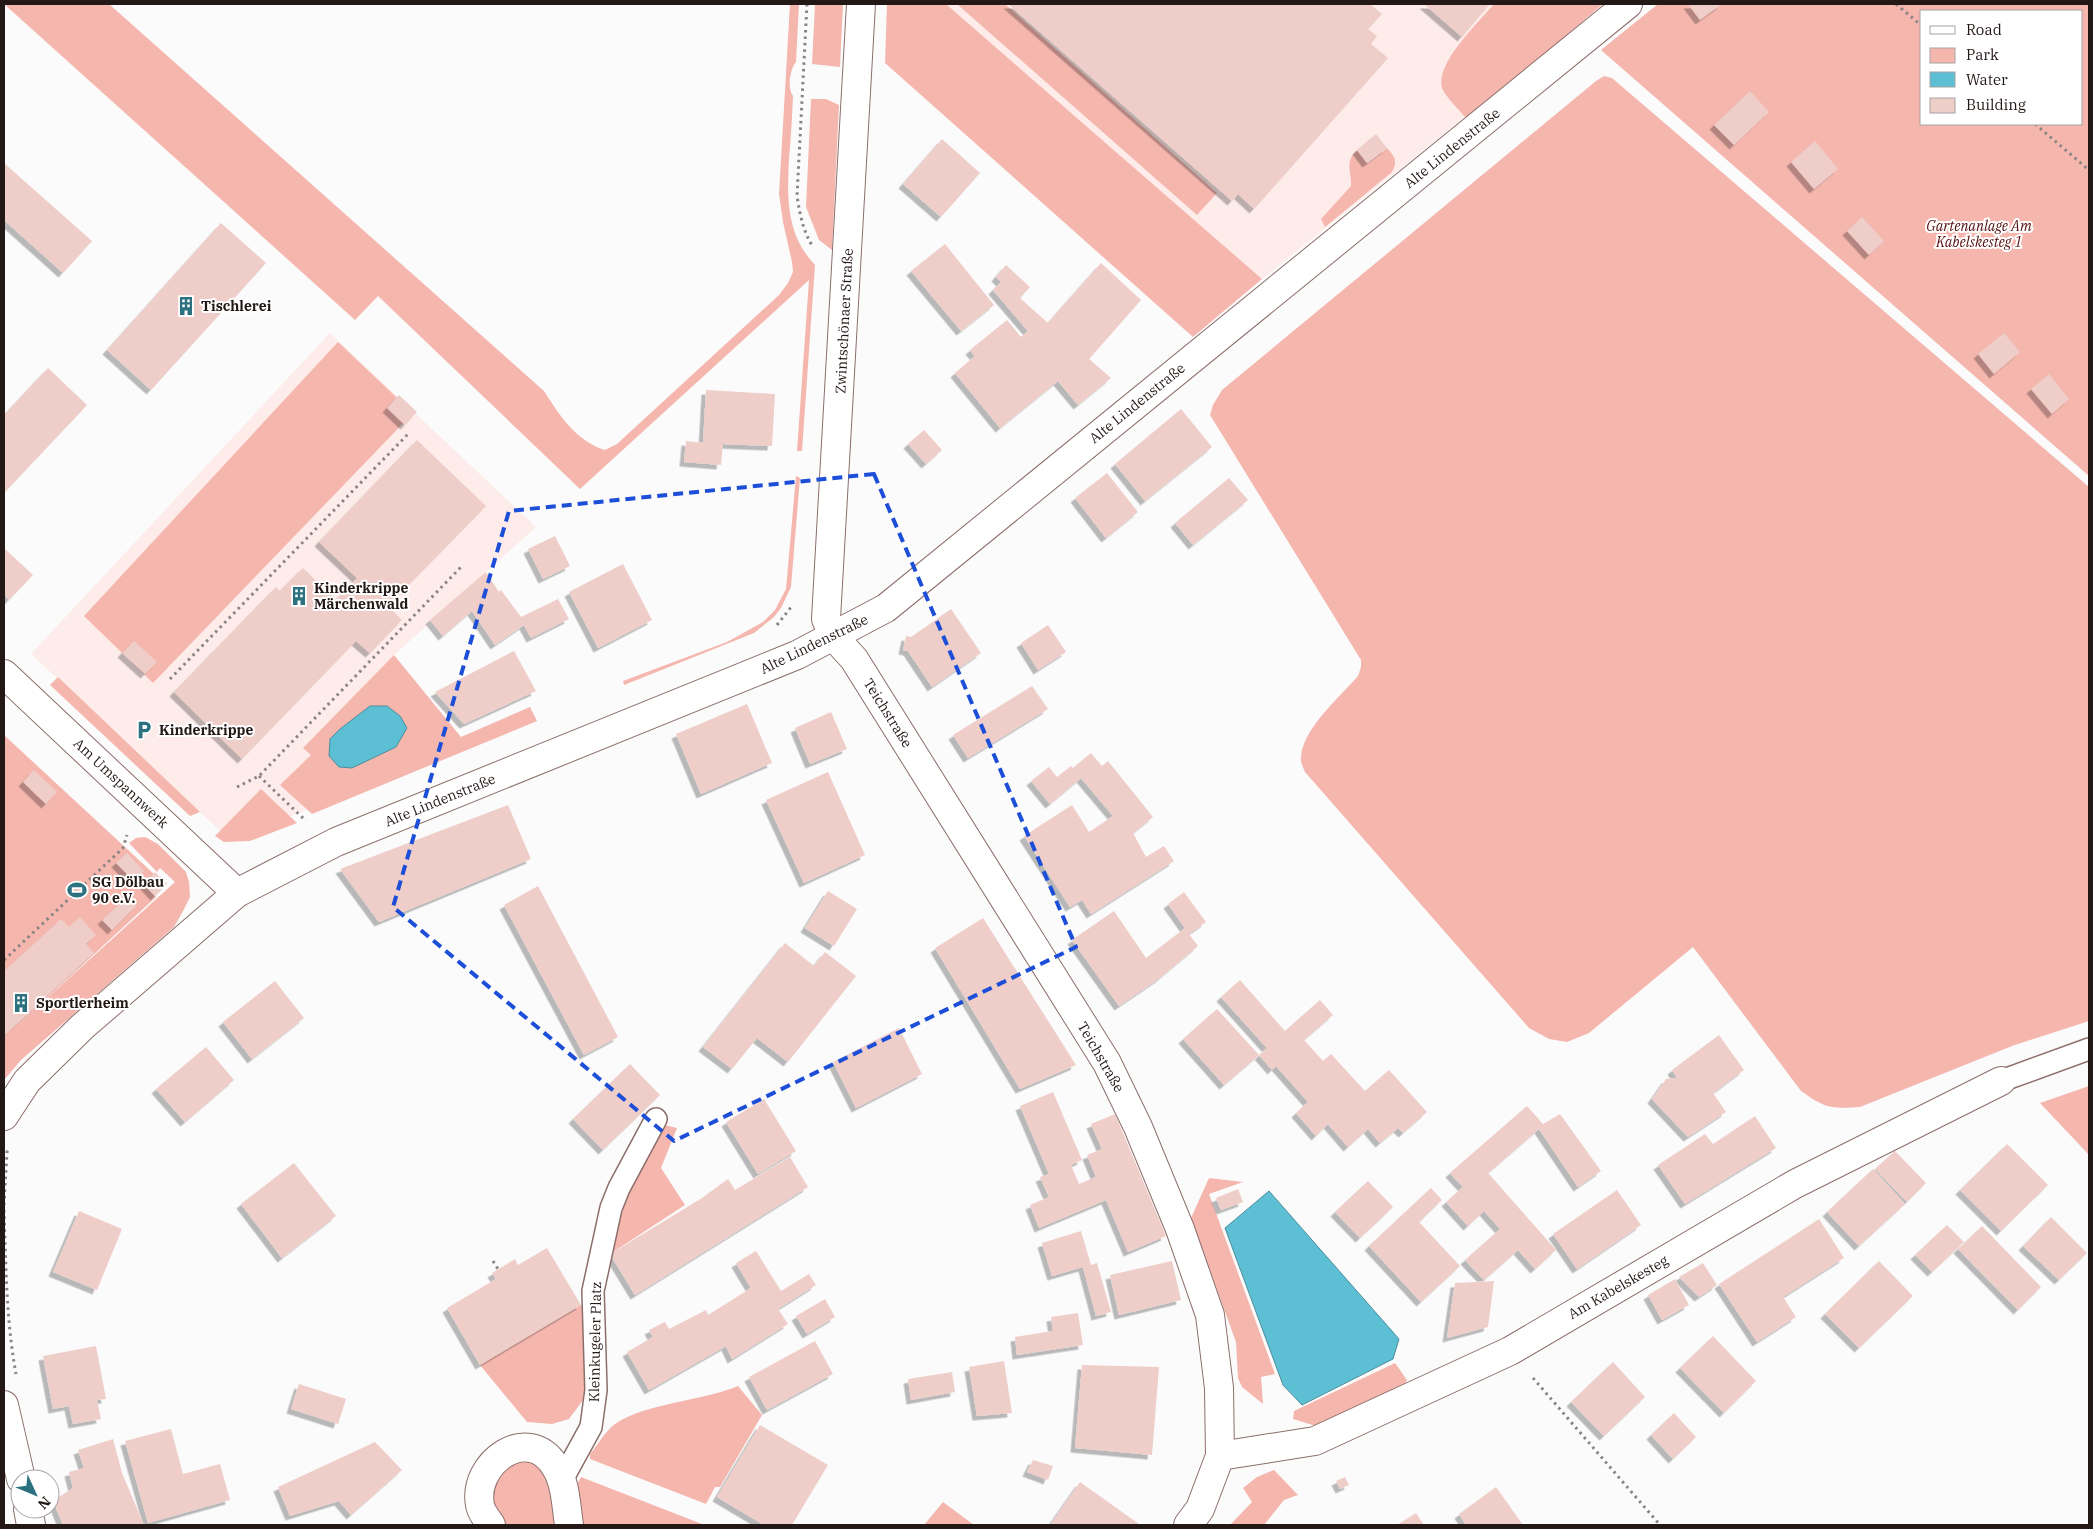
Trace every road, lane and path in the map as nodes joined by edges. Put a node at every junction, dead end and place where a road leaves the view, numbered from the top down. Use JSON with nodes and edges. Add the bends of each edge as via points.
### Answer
{"nodes":[{"id":1,"x":861,"y":4,"type":"edge"},
{"id":2,"x":1628,"y":4,"type":"edge"},
{"id":3,"x":1896,"y":4,"type":"edge"},
{"id":4,"x":1920,"y":24,"type":"edge"},
{"id":5,"x":2036,"y":125,"type":"edge"},
{"id":6,"x":2089,"y":170,"type":"edge"},
{"id":7,"x":409,"y":433,"type":"dead end"},
{"id":8,"x":460,"y":567,"type":"dead end"},
{"id":9,"x":833,"y":636,"type":"junction"},
{"id":10,"x":4,"y":674,"type":"edge"},
{"id":11,"x":170,"y":679,"type":"dead end"},
{"id":12,"x":259,"y":776,"type":"junction"},
{"id":13,"x":237,"y":787,"type":"dead end"},
{"id":14,"x":128,"y":831,"type":"dead end"},
{"id":15,"x":322,"y":849,"type":"junction"},
{"id":16,"x":238,"y":893,"type":"junction"},
{"id":17,"x":4,"y":960,"type":"edge"},
{"id":18,"x":2089,"y":1049,"type":"edge"},
{"id":19,"x":2001,"y":1081,"type":"joint"},
{"id":20,"x":4,"y":1116,"type":"edge"},
{"id":21,"x":656,"y":1119,"type":"dead end"},
{"id":22,"x":12,"y":1144,"type":"dead end"},
{"id":23,"x":4,"y":1205,"type":"edge"},
{"id":24,"x":4,"y":1210,"type":"edge"},
{"id":25,"x":493,"y":1260,"type":"dead end"},
{"id":26,"x":498,"y":1269,"type":"dead end"},
{"id":27,"x":1510,"y":1350,"type":"junction"},
{"id":28,"x":18,"y":1382,"type":"dead end"},
{"id":29,"x":4,"y":1405,"type":"edge"},
{"id":30,"x":1220,"y":1456,"type":"junction"},
{"id":31,"x":19,"y":1469,"type":"edge"},
{"id":32,"x":562,"y":1480,"type":"junction"},
{"id":33,"x":491,"y":1525,"type":"edge"},
{"id":34,"x":569,"y":1525,"type":"edge"},
{"id":35,"x":1188,"y":1525,"type":"edge"},
{"id":36,"x":1660,"y":1525,"type":"edge"}],
"edges":[{"from":1,"to":9,"type":"street","name":"Zwintschönaer Straße","via":[[826,619]]},
{"from":2,"to":9,"type":"street","name":"Alte Lindenstraße","via":[[886,608]]},
{"from":3,"to":4,"type":"path"},
{"from":5,"to":6,"type":"path"},
{"from":7,"to":11,"type":"path"},
{"from":8,"to":12,"type":"path"},
{"from":9,"to":15,"type":"street","name":"Alte Lindenstraße","via":[[797,655]]},
{"from":9,"to":30,"type":"street","name":"Teichstraße","via":[[854,659],[1107,1063],[1138,1127],[1180,1229],[1210,1314],[1219,1388]]},
{"from":10,"to":16,"type":"street","name":"Am Umspannwerk"},
{"from":12,"to":13,"type":"path"},
{"from":12,"to":15,"type":"path","via":[[311,825]]},
{"from":14,"to":17,"type":"path","via":[[122,848]]},
{"from":15,"to":16,"type":"street","name":"Alte Lindenstraße"},
{"from":16,"to":20,"type":"street","name":"Alte Lindenstraße","via":[[82,1027],[28,1081]]},
{"from":18,"to":19,"type":"lane"},
{"from":19,"to":27,"type":"street","name":"Am Kabelskesteg","via":[[1795,1184]]},
{"from":21,"to":32,"type":"lane","name":"Kleinkugeler Platz","via":[[611,1208],[593,1291],[596,1390],[591,1427]]},
{"from":22,"to":23,"type":"path","via":[[7,1152]]},
{"from":24,"to":28,"type":"path","via":[[8,1306]]},
{"from":25,"to":26,"type":"path"},
{"from":27,"to":30,"type":"street","name":"Am Kabelskesteg","via":[[1315,1441]]},
{"from":27,"to":36,"type":"path"},
{"from":29,"to":31,"type":"street"},
{"from":30,"to":35,"type":"street","name":"Teichstraße","via":[[1200,1509]]},
{"from":32,"to":33,"type":"street","via":[[554,1464],[541,1451],[525,1447],[505,1451],[483,1476],[480,1506]]},
{"from":32,"to":34,"type":"street"}]}
